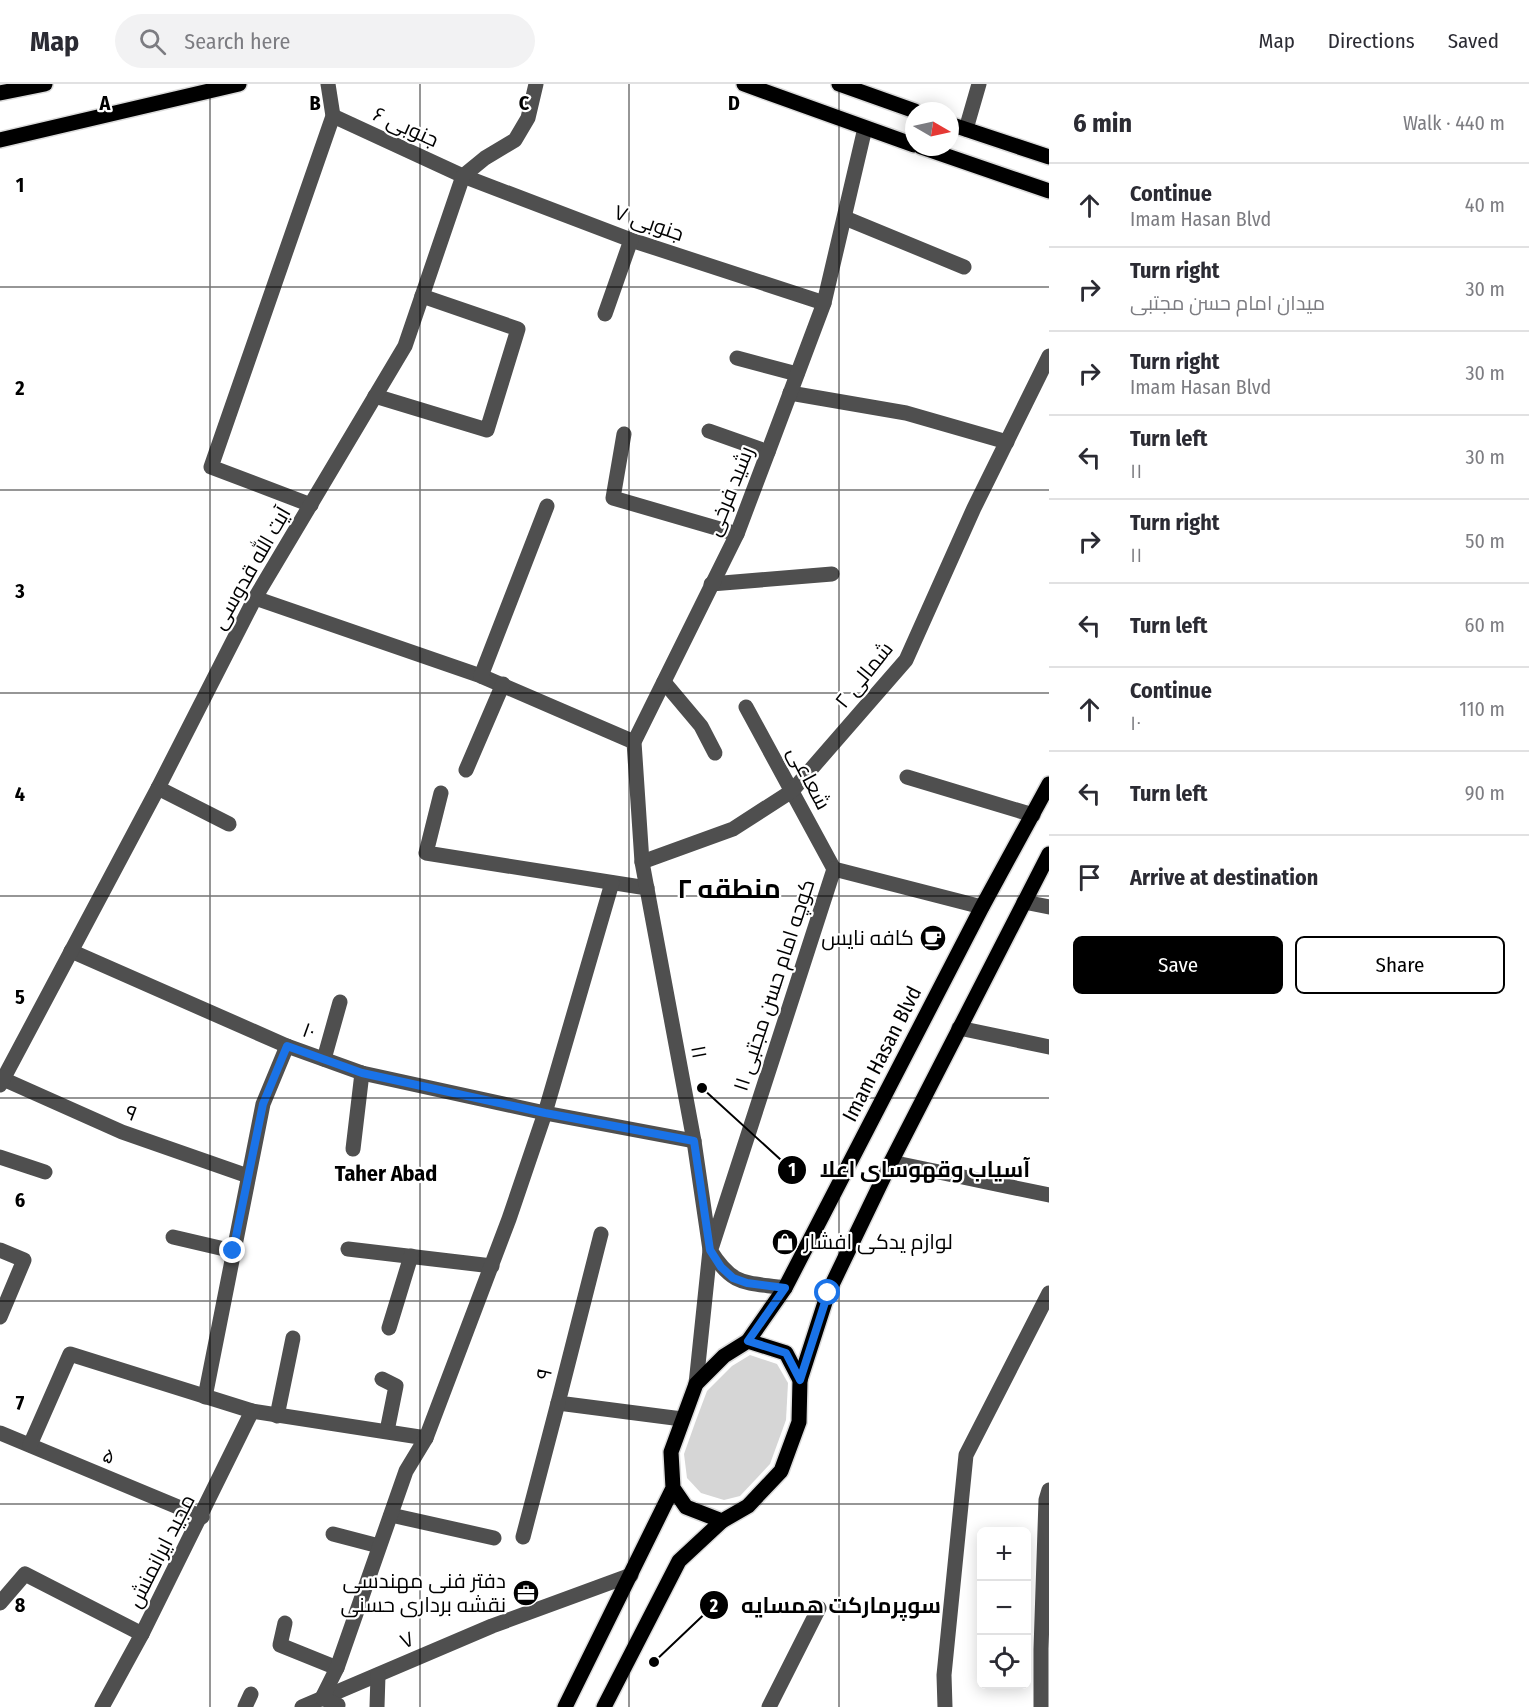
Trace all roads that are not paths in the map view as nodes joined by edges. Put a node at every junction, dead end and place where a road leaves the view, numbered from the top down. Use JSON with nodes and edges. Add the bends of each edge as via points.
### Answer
{"nodes":[{"id":1,"x":45,"y":84,"type":"edge"},
{"id":2,"x":238,"y":84,"type":"edge"},
{"id":3,"x":328,"y":84,"type":"edge"},
{"id":4,"x":536,"y":84,"type":"edge"},
{"id":5,"x":744,"y":84,"type":"edge"},
{"id":6,"x":838,"y":84,"type":"edge"},
{"id":7,"x":979,"y":84,"type":"edge"},
{"id":8,"x":865,"y":88,"type":"edge"},
{"id":9,"x":0,"y":93,"type":"edge"},
{"id":10,"x":905,"y":106,"type":"edge"},
{"id":11,"x":333,"y":116,"type":"junction"},
{"id":12,"x":959,"y":126,"type":"edge"},
{"id":13,"x":865,"y":128,"type":"junction"},
{"id":14,"x":966,"y":129,"type":"junction"},
{"id":15,"x":0,"y":140,"type":"edge"},
{"id":16,"x":905,"y":142,"type":"edge"},
{"id":17,"x":947,"y":156,"type":"edge"},
{"id":18,"x":1049,"y":157,"type":"edge"},
{"id":19,"x":463,"y":176,"type":"junction"},
{"id":20,"x":1049,"y":192,"type":"edge"},
{"id":21,"x":845,"y":218,"type":"junction"},
{"id":22,"x":631,"y":240,"type":"junction"},
{"id":23,"x":964,"y":267,"type":"dead end"},
{"id":24,"x":422,"y":296,"type":"junction"},
{"id":25,"x":824,"y":303,"type":"junction"},
{"id":26,"x":605,"y":314,"type":"dead end"},
{"id":27,"x":1049,"y":356,"type":"edge"},
{"id":28,"x":736,"y":358,"type":"dead end"},
{"id":29,"x":797,"y":374,"type":"junction"},
{"id":30,"x":790,"y":393,"type":"junction"},
{"id":31,"x":375,"y":396,"type":"junction"},
{"id":32,"x":709,"y":431,"type":"dead end"},
{"id":33,"x":624,"y":434,"type":"dead end"},
{"id":34,"x":1007,"y":442,"type":"junction"},
{"id":35,"x":768,"y":452,"type":"junction"},
{"id":36,"x":311,"y":505,"type":"junction"},
{"id":37,"x":547,"y":506,"type":"dead end"},
{"id":38,"x":736,"y":534,"type":"junction"},
{"id":39,"x":832,"y":574,"type":"dead end"},
{"id":40,"x":711,"y":584,"type":"junction"},
{"id":41,"x":255,"y":598,"type":"junction"},
{"id":42,"x":481,"y":676,"type":"junction"},
{"id":43,"x":664,"y":682,"type":"junction"},
{"id":44,"x":502,"y":684,"type":"junction"},
{"id":45,"x":746,"y":707,"type":"dead end"},
{"id":46,"x":634,"y":742,"type":"junction"},
{"id":47,"x":715,"y":753,"type":"dead end"},
{"id":48,"x":466,"y":770,"type":"dead end"},
{"id":49,"x":907,"y":777,"type":"dead end"},
{"id":50,"x":1049,"y":784,"type":"edge"},
{"id":51,"x":158,"y":788,"type":"junction"},
{"id":52,"x":792,"y":791,"type":"junction"},
{"id":53,"x":441,"y":793,"type":"dead end"},
{"id":54,"x":1033,"y":815,"type":"junction"},
{"id":55,"x":229,"y":824,"type":"dead end"},
{"id":56,"x":1049,"y":854,"type":"edge"},
{"id":57,"x":642,"y":862,"type":"junction"},
{"id":58,"x":834,"y":869,"type":"junction"},
{"id":59,"x":612,"y":883,"type":"junction"},
{"id":60,"x":647,"y":888,"type":"junction"},
{"id":61,"x":1024,"y":902,"type":"junction"},
{"id":62,"x":982,"y":907,"type":"junction"},
{"id":63,"x":1049,"y":907,"type":"edge"},
{"id":64,"x":71,"y":951,"type":"junction"},
{"id":65,"x":340,"y":1002,"type":"dead end"},
{"id":66,"x":959,"y":1028,"type":"junction"},
{"id":67,"x":287,"y":1046,"type":"junction"},
{"id":68,"x":1049,"y":1047,"type":"edge"},
{"id":69,"x":324,"y":1059,"type":"junction"},
{"id":70,"x":362,"y":1073,"type":"junction"},
{"id":71,"x":2,"y":1082,"type":"edge"},
{"id":72,"x":545,"y":1113,"type":"junction"},
{"id":73,"x":694,"y":1141,"type":"junction"},
{"id":74,"x":353,"y":1149,"type":"dead end"},
{"id":75,"x":0,"y":1157,"type":"edge"},
{"id":76,"x":891,"y":1162,"type":"junction"},
{"id":77,"x":45,"y":1173,"type":"dead end"},
{"id":78,"x":248,"y":1176,"type":"junction"},
{"id":79,"x":1049,"y":1195,"type":"edge"},
{"id":80,"x":601,"y":1234,"type":"dead end"},
{"id":81,"x":173,"y":1237,"type":"dead end"},
{"id":82,"x":348,"y":1249,"type":"dead end"},
{"id":83,"x":0,"y":1250,"type":"edge"},
{"id":84,"x":710,"y":1250,"type":"junction"},
{"id":85,"x":233,"y":1251,"type":"junction"},
{"id":86,"x":411,"y":1256,"type":"junction"},
{"id":87,"x":492,"y":1266,"type":"junction"},
{"id":88,"x":785,"y":1288,"type":"junction"},
{"id":89,"x":1049,"y":1293,"type":"edge"},
{"id":90,"x":0,"y":1317,"type":"edge"},
{"id":91,"x":389,"y":1328,"type":"dead end"},
{"id":92,"x":292,"y":1338,"type":"dead end"},
{"id":93,"x":748,"y":1341,"type":"junction"},
{"id":94,"x":382,"y":1379,"type":"dead end"},
{"id":95,"x":800,"y":1380,"type":"junction"},
{"id":96,"x":696,"y":1384,"type":"junction"},
{"id":97,"x":205,"y":1398,"type":"junction"},
{"id":98,"x":558,"y":1404,"type":"junction"},
{"id":99,"x":252,"y":1411,"type":"junction"},
{"id":100,"x":278,"y":1416,"type":"junction"},
{"id":101,"x":682,"y":1419,"type":"junction"},
{"id":102,"x":387,"y":1431,"type":"junction"},
{"id":103,"x":0,"y":1433,"type":"edge"},
{"id":104,"x":426,"y":1438,"type":"junction"},
{"id":105,"x":30,"y":1445,"type":"junction"},
{"id":106,"x":673,"y":1488,"type":"junction"},
{"id":107,"x":1049,"y":1490,"type":"edge"},
{"id":108,"x":391,"y":1515,"type":"junction"},
{"id":109,"x":202,"y":1517,"type":"junction"},
{"id":110,"x":722,"y":1521,"type":"junction"},
{"id":111,"x":333,"y":1533,"type":"dead end"},
{"id":112,"x":494,"y":1538,"type":"dead end"},
{"id":113,"x":523,"y":1538,"type":"dead end"},
{"id":114,"x":379,"y":1546,"type":"junction"},
{"id":115,"x":631,"y":1575,"type":"junction"},
{"id":116,"x":0,"y":1603,"type":"edge"},
{"id":117,"x":819,"y":1608,"type":"dead end"},
{"id":118,"x":285,"y":1623,"type":"dead end"},
{"id":119,"x":142,"y":1635,"type":"junction"},
{"id":120,"x":337,"y":1668,"type":"junction"},
{"id":121,"x":378,"y":1675,"type":"junction"},
{"id":122,"x":322,"y":1698,"type":"junction"},
{"id":123,"x":102,"y":1707,"type":"edge"},
{"id":124,"x":302,"y":1707,"type":"edge"},
{"id":125,"x":337,"y":1707,"type":"edge"},
{"id":126,"x":377,"y":1707,"type":"edge"},
{"id":127,"x":565,"y":1707,"type":"edge"},
{"id":128,"x":604,"y":1707,"type":"edge"},
{"id":129,"x":769,"y":1707,"type":"edge"},
{"id":130,"x":945,"y":1707,"type":"edge"},
{"id":131,"x":1041,"y":1707,"type":"edge"}],
"edges":[{"from":1,"to":9,"type":"main road"},
{"from":2,"to":15,"type":"main road"},
{"from":3,"to":11,"type":"street"},
{"from":4,"to":19,"type":"street","via":[[528,118],[515,140]]},
{"from":5,"to":13,"type":"main road"},
{"from":6,"to":8,"type":"main road"},
{"from":7,"to":14,"type":"street"},
{"from":8,"to":10,"type":"main road"},
{"from":11,"to":19,"type":"street","name":"۶ جنوبی"},
{"from":11,"to":36,"type":"street","via":[[211,467]]},
{"from":12,"to":14,"type":"main road"},
{"from":13,"to":16,"type":"main road"},
{"from":13,"to":21,"type":"street","name":"رشید فرخی"},
{"from":14,"to":18,"type":"main road"},
{"from":17,"to":20,"type":"main road"},
{"from":19,"to":22,"type":"street","name":"۷ جنوبی"},
{"from":19,"to":24,"type":"street","name":"آیت الله قدوسی"},
{"from":21,"to":23,"type":"street"},
{"from":21,"to":25,"type":"street","name":"رشید فرخی"},
{"from":22,"to":25,"type":"street","name":"۷ جنوبی"},
{"from":22,"to":26,"type":"street"},
{"from":24,"to":31,"type":"street","name":"آیت الله قدوسی","via":[[405,346]]},
{"from":24,"to":31,"type":"street","via":[[518,329],[488,430]]},
{"from":25,"to":29,"type":"street","name":"رشید فرخی"},
{"from":27,"to":34,"type":"street","name":"۲ شمالی"},
{"from":28,"to":29,"type":"street"},
{"from":29,"to":30,"type":"street","name":"رشید فرخی"},
{"from":30,"to":34,"type":"street","via":[[906,413]]},
{"from":30,"to":35,"type":"street","name":"رشید فرخی"},
{"from":31,"to":36,"type":"street","name":"آیت الله قدوسی"},
{"from":32,"to":35,"type":"street"},
{"from":33,"to":38,"type":"street","via":[[613,498]]},
{"from":34,"to":52,"type":"street","name":"۲ شمالی","via":[[906,660]]},
{"from":35,"to":38,"type":"street","name":"رشید فرخی"},
{"from":36,"to":41,"type":"street","name":"آیت الله قدوسی"},
{"from":37,"to":42,"type":"street"},
{"from":38,"to":40,"type":"street","name":"رشید فرخی"},
{"from":39,"to":40,"type":"street"},
{"from":40,"to":43,"type":"street","name":"رشید فرخی"},
{"from":41,"to":42,"type":"street"},
{"from":41,"to":51,"type":"street","name":"آیت الله قدوسی"},
{"from":42,"to":44,"type":"street"},
{"from":43,"to":46,"type":"street","name":"رشید فرخی"},
{"from":43,"to":47,"type":"street","via":[[701,726]]},
{"from":44,"to":46,"type":"street"},
{"from":44,"to":48,"type":"street"},
{"from":45,"to":52,"type":"street","name":"شعاعی"},
{"from":46,"to":57,"type":"street"},
{"from":49,"to":54,"type":"street"},
{"from":50,"to":54,"type":"main road","name":"Imam Hasan Blvd"},
{"from":51,"to":55,"type":"street"},
{"from":51,"to":64,"type":"street","name":"آیت الله قدوسی"},
{"from":52,"to":57,"type":"street","name":"۲ شمالی","via":[[733,829]]},
{"from":52,"to":58,"type":"street","name":"شعاعی"},
{"from":53,"to":59,"type":"street","via":[[426,853]]},
{"from":54,"to":62,"type":"main road","name":"Imam Hasan Blvd"},
{"from":56,"to":61,"type":"main road"},
{"from":57,"to":60,"type":"street","name":"۱۱"},
{"from":58,"to":62,"type":"street"},
{"from":58,"to":84,"type":"street","name":"کوچه امام حسن مجتبی ۱۱"},
{"from":59,"to":60,"type":"street"},
{"from":59,"to":72,"type":"street"},
{"from":60,"to":73,"type":"street","name":"۱۱"},
{"from":61,"to":63,"type":"street"},
{"from":61,"to":66,"type":"main road"},
{"from":62,"to":88,"type":"main road","name":"Imam Hasan Blvd"},
{"from":64,"to":67,"type":"street","name":"۱۰"},
{"from":64,"to":71,"type":"street","name":"آیت الله قدوسی"},
{"from":65,"to":69,"type":"street"},
{"from":66,"to":68,"type":"street"},
{"from":66,"to":76,"type":"main road"},
{"from":67,"to":69,"type":"street","name":"۱۰"},
{"from":67,"to":78,"type":"street","via":[[263,1104]]},
{"from":69,"to":70,"type":"street","name":"۱۰"},
{"from":70,"to":72,"type":"street","name":"۱۰"},
{"from":70,"to":74,"type":"street"},
{"from":71,"to":78,"type":"street","name":"۹","via":[[122,1132]]},
{"from":72,"to":73,"type":"street","name":"۱۰"},
{"from":72,"to":87,"type":"street"},
{"from":73,"to":84,"type":"street","name":"۱۱"},
{"from":75,"to":77,"type":"street"},
{"from":76,"to":79,"type":"street"},
{"from":76,"to":95,"type":"main road","via":[[828,1293]]},
{"from":78,"to":85,"type":"street"},
{"from":80,"to":98,"type":"street","name":"۹"},
{"from":81,"to":85,"type":"street"},
{"from":82,"to":86,"type":"street"},
{"from":83,"to":90,"type":"street","via":[[24,1260]]},
{"from":84,"to":88,"type":"street","name":"۱۱","via":[[733,1278]]},
{"from":84,"to":96,"type":"street","name":"۱۱"},
{"from":85,"to":97,"type":"street"},
{"from":86,"to":87,"type":"street"},
{"from":86,"to":91,"type":"street"},
{"from":87,"to":104,"type":"street"},
{"from":88,"to":93,"type":"main road","name":"Imam Hasan Blvd"},
{"from":89,"to":130,"type":"street","via":[[966,1455],[944,1675]]},
{"from":92,"to":100,"type":"street"},
{"from":93,"to":95,"type":"main road","via":[[786,1353]]},
{"from":93,"to":96,"type":"main road","via":[[724,1356]]},
{"from":94,"to":102,"type":"street","via":[[396,1386]]},
{"from":95,"to":110,"type":"main road","via":[[799,1422],[781,1471],[748,1506]]},
{"from":96,"to":101,"type":"main road"},
{"from":97,"to":99,"type":"street"},
{"from":97,"to":105,"type":"street","via":[[70,1354]]},
{"from":98,"to":101,"type":"street","name":"۹"},
{"from":98,"to":113,"type":"street"},
{"from":99,"to":100,"type":"street"},
{"from":99,"to":109,"type":"street","name":"مجید ایرانمنش"},
{"from":100,"to":102,"type":"street"},
{"from":101,"to":106,"type":"main road","via":[[671,1452]]},
{"from":102,"to":104,"type":"street"},
{"from":103,"to":105,"type":"street","name":"۵"},
{"from":104,"to":108,"type":"street","via":[[406,1471]]},
{"from":105,"to":109,"type":"street","name":"۵"},
{"from":106,"to":110,"type":"main road","via":[[686,1507]]},
{"from":106,"to":115,"type":"main road"},
{"from":107,"to":131,"type":"street"},
{"from":108,"to":112,"type":"street"},
{"from":108,"to":114,"type":"street"},
{"from":109,"to":119,"type":"street","name":"مجید ایرانمنش"},
{"from":110,"to":128,"type":"main road","via":[[679,1561]]},
{"from":111,"to":114,"type":"street"},
{"from":114,"to":120,"type":"street"},
{"from":115,"to":121,"type":"street","name":"۷","via":[[492,1626]]},
{"from":115,"to":127,"type":"main road"},
{"from":116,"to":119,"type":"street","via":[[25,1574]]},
{"from":117,"to":129,"type":"street"},
{"from":118,"to":120,"type":"street","via":[[280,1645]]},
{"from":119,"to":123,"type":"street","name":"مجید ایرانمنش"},
{"from":120,"to":122,"type":"street"},
{"from":121,"to":122,"type":"street","name":"۷"},
{"from":121,"to":126,"type":"street"},
{"from":122,"to":124,"type":"street","name":"۷"},
{"from":122,"to":125,"type":"street"}]}
